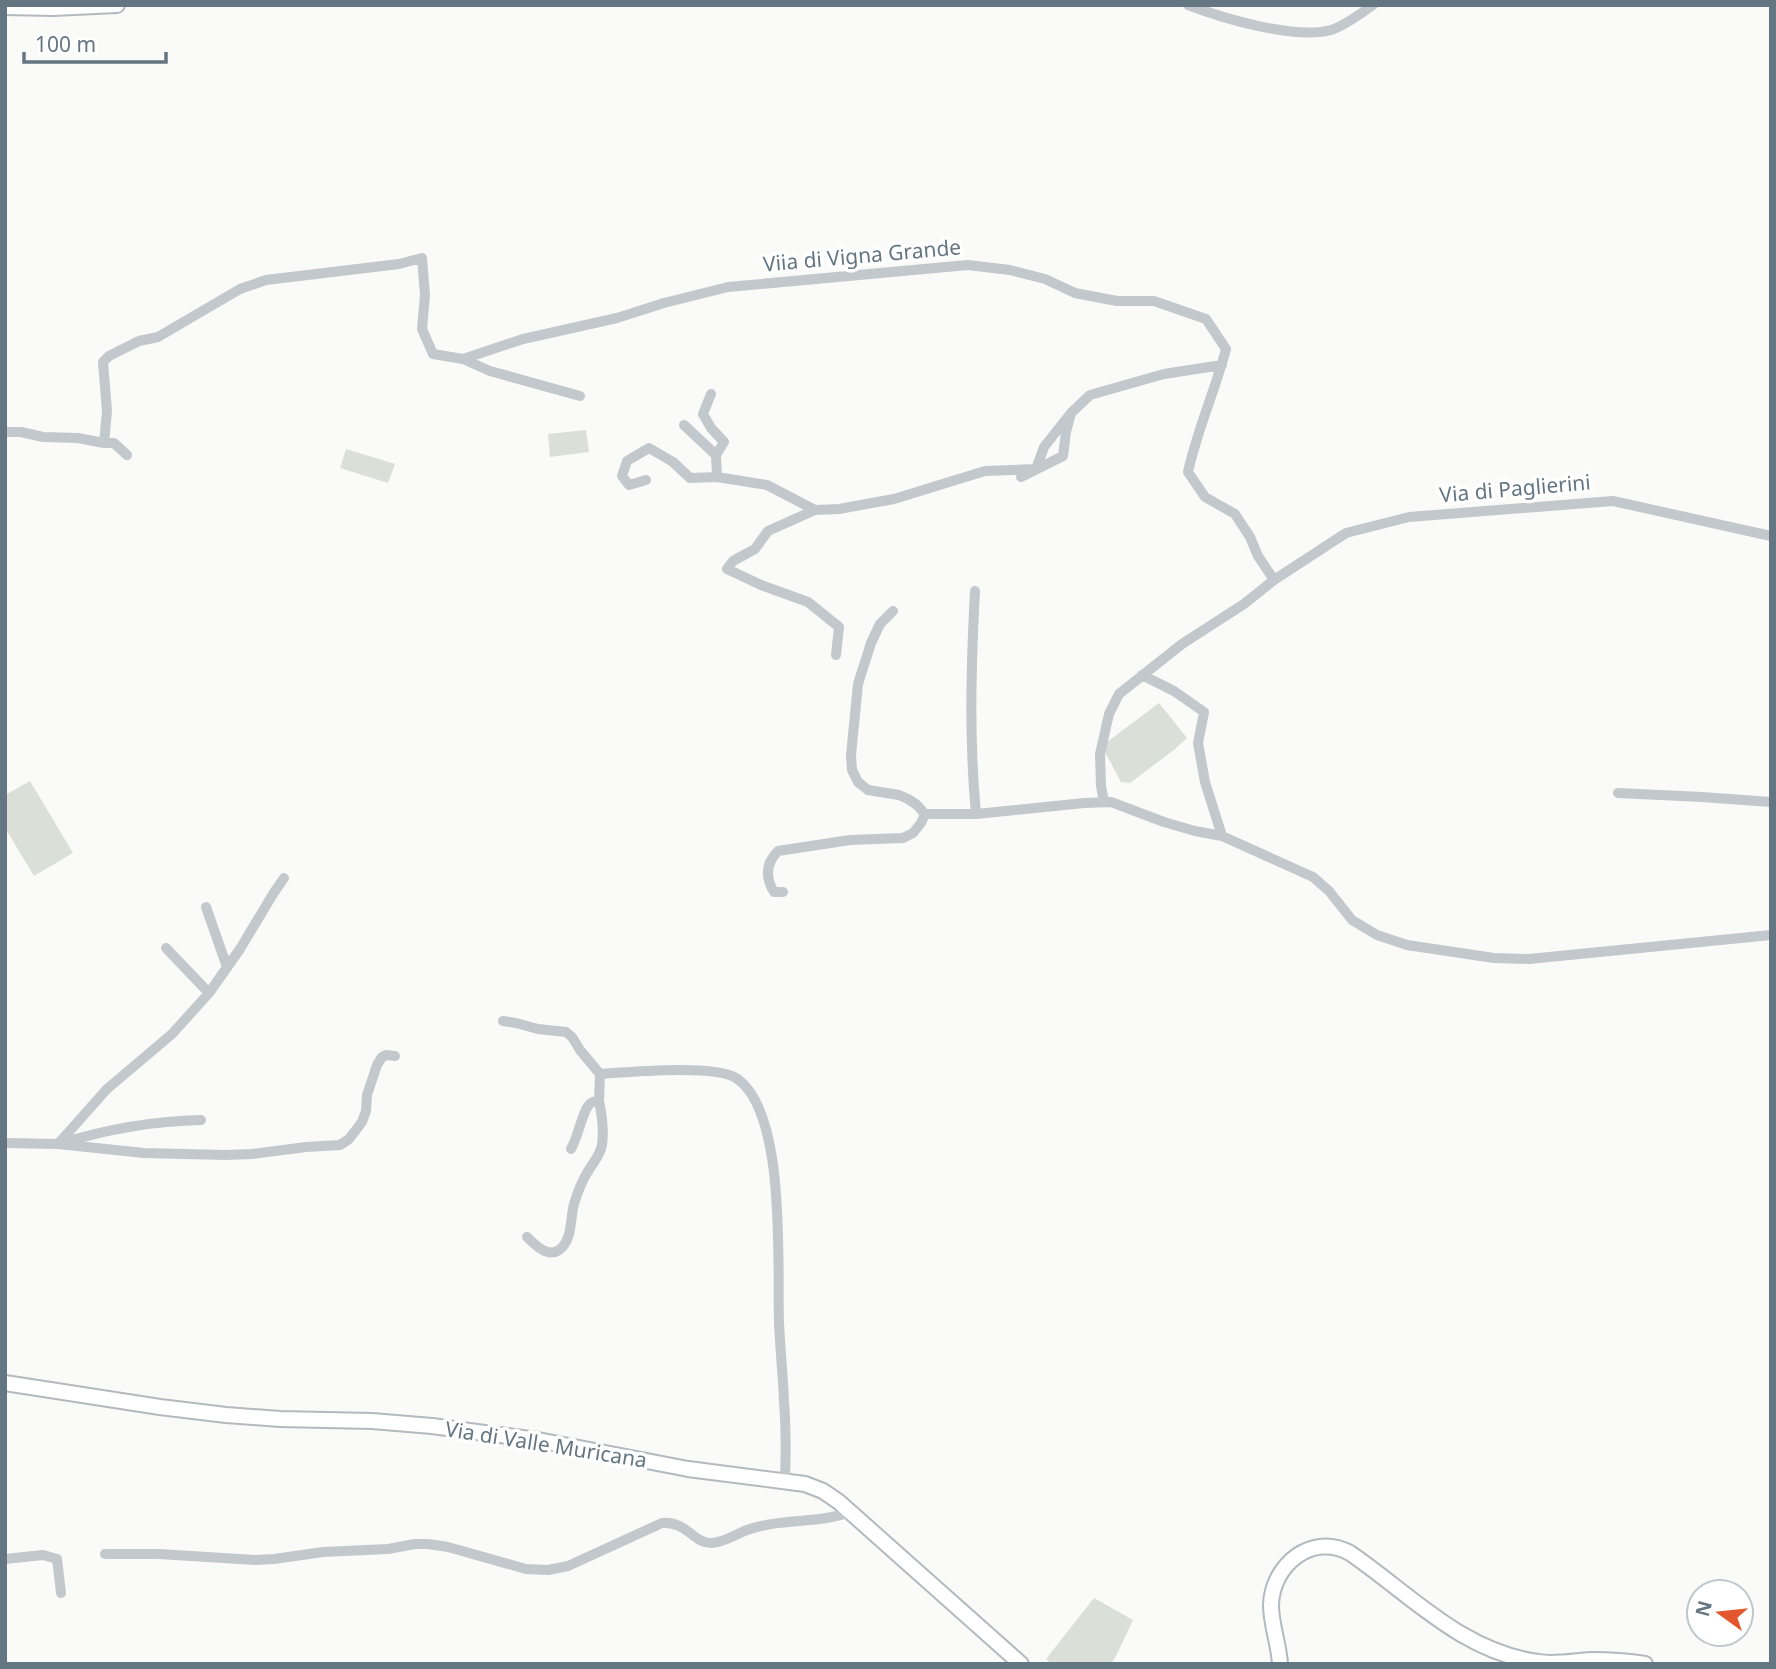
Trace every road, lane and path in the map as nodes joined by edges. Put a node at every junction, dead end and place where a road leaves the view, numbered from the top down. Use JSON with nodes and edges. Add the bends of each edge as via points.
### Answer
{"nodes":[{"id":1,"x":117,"y":5,"type":"edge"},
{"id":2,"x":1188,"y":5,"type":"edge"},
{"id":3,"x":1373,"y":5,"type":"edge"},
{"id":4,"x":5,"y":7,"type":"edge"},
{"id":5,"x":464,"y":359,"type":"junction"},
{"id":6,"x":1222,"y":365,"type":"junction"},
{"id":7,"x":711,"y":394,"type":"dead end"},
{"id":8,"x":580,"y":396,"type":"dead end"},
{"id":9,"x":1071,"y":413,"type":"junction"},
{"id":10,"x":684,"y":425,"type":"dead end"},
{"id":11,"x":5,"y":432,"type":"edge"},
{"id":12,"x":104,"y":443,"type":"junction"},
{"id":13,"x":127,"y":455,"type":"dead end"},
{"id":14,"x":716,"y":455,"type":"junction"},
{"id":15,"x":1036,"y":469,"type":"junction"},
{"id":16,"x":717,"y":477,"type":"junction"},
{"id":17,"x":1021,"y":477,"type":"dead end"},
{"id":18,"x":646,"y":481,"type":"dead end"},
{"id":19,"x":815,"y":510,"type":"junction"},
{"id":20,"x":1771,"y":536,"type":"edge"},
{"id":21,"x":1274,"y":580,"type":"junction"},
{"id":22,"x":975,"y":591,"type":"dead end"},
{"id":23,"x":893,"y":611,"type":"dead end"},
{"id":24,"x":835,"y":655,"type":"dead end"},
{"id":25,"x":1142,"y":675,"type":"junction"},
{"id":26,"x":1618,"y":793,"type":"dead end"},
{"id":27,"x":1104,"y":802,"type":"junction"},
{"id":28,"x":1771,"y":802,"type":"edge"},
{"id":29,"x":925,"y":814,"type":"junction"},
{"id":30,"x":976,"y":814,"type":"junction"},
{"id":31,"x":1222,"y":836,"type":"junction"},
{"id":32,"x":284,"y":878,"type":"dead end"},
{"id":33,"x":783,"y":892,"type":"dead end"},
{"id":34,"x":206,"y":907,"type":"dead end"},
{"id":35,"x":1771,"y":935,"type":"edge"},
{"id":36,"x":166,"y":948,"type":"dead end"},
{"id":37,"x":227,"y":968,"type":"junction"},
{"id":38,"x":209,"y":993,"type":"junction"},
{"id":39,"x":503,"y":1021,"type":"dead end"},
{"id":40,"x":395,"y":1056,"type":"dead end"},
{"id":41,"x":600,"y":1074,"type":"junction"},
{"id":42,"x":598,"y":1101,"type":"junction"},
{"id":43,"x":201,"y":1120,"type":"dead end"},
{"id":44,"x":5,"y":1143,"type":"edge"},
{"id":45,"x":58,"y":1144,"type":"junction"},
{"id":46,"x":571,"y":1149,"type":"dead end"},
{"id":47,"x":527,"y":1237,"type":"dead end"},
{"id":48,"x":5,"y":1383,"type":"edge"},
{"id":49,"x":785,"y":1481,"type":"junction"},
{"id":50,"x":850,"y":1512,"type":"junction"},
{"id":51,"x":105,"y":1555,"type":"dead end"},
{"id":52,"x":5,"y":1559,"type":"edge"},
{"id":53,"x":61,"y":1592,"type":"dead end"},
{"id":54,"x":1516,"y":1661,"type":"edge"},
{"id":55,"x":1021,"y":1664,"type":"edge"},
{"id":56,"x":1280,"y":1664,"type":"edge"},
{"id":57,"x":1645,"y":1664,"type":"edge"}],
"edges":[{"from":1,"to":4,"type":"street"},
{"from":2,"to":3,"type":"street","via":[[1246,23],[1309,33],[1337,28]]},
{"from":5,"to":6,"type":"street","name":"Viia di Vigna Grande","via":[[523,338],[728,287],[968,265],[1045,279],[1075,293],[1118,301],[1154,301],[1206,319],[1226,349]]},
{"from":5,"to":8,"type":"street"},
{"from":5,"to":12,"type":"street","via":[[433,354],[422,330],[422,258],[266,280],[240,289],[158,337],[139,341],[103,362]]},
{"from":6,"to":9,"type":"street","via":[[1164,374],[1090,395]]},
{"from":6,"to":21,"type":"street","name":"Viia di Vigna Grande","via":[[1188,472],[1205,497],[1235,514]]},
{"from":7,"to":14,"type":"street","via":[[704,414],[724,442]]},
{"from":9,"to":15,"type":"street","via":[[1044,447]]},
{"from":9,"to":15,"type":"street","via":[[1063,456]]},
{"from":10,"to":14,"type":"street"},
{"from":11,"to":12,"type":"street"},
{"from":12,"to":13,"type":"street","via":[[114,443]]},
{"from":14,"to":16,"type":"street"},
{"from":15,"to":17,"type":"street"},
{"from":15,"to":19,"type":"street","via":[[985,471],[894,499]]},
{"from":16,"to":18,"type":"street","via":[[690,478],[649,448],[627,461],[622,476],[629,485]]},
{"from":16,"to":19,"type":"street","via":[[767,485]]},
{"from":19,"to":24,"type":"street","via":[[768,531],[755,549],[727,569],[808,602],[839,626]]},
{"from":20,"to":21,"type":"street","name":"Via di Paglierini","via":[[1614,501],[1409,517],[1346,533]]},
{"from":21,"to":25,"type":"street"},
{"from":22,"to":30,"type":"street","via":[[971,731]]},
{"from":23,"to":29,"type":"street","via":[[880,624],[858,684],[852,770],[868,790],[899,795]]},
{"from":25,"to":27,"type":"street","via":[[1119,694],[1108,714],[1100,754]]},
{"from":25,"to":31,"type":"street","via":[[1204,712],[1198,743]]},
{"from":26,"to":28,"type":"street"},
{"from":27,"to":30,"type":"street"},
{"from":27,"to":31,"type":"street"},
{"from":29,"to":30,"type":"street"},
{"from":29,"to":33,"type":"street","via":[[913,834],[903,838],[778,851],[768,865],[768,877],[774,892]]},
{"from":31,"to":35,"type":"street","via":[[1313,877],[1352,919],[1377,935],[1407,945],[1529,959]]},
{"from":32,"to":37,"type":"street"},
{"from":34,"to":37,"type":"street"},
{"from":36,"to":38,"type":"street"},
{"from":37,"to":38,"type":"street"},
{"from":38,"to":45,"type":"street","via":[[172,1034],[97,1098]]},
{"from":39,"to":41,"type":"street","via":[[566,1032]]},
{"from":40,"to":45,"type":"street","via":[[384,1056],[378,1062],[363,1120],[340,1145],[225,1155]]},
{"from":41,"to":42,"type":"street"},
{"from":41,"to":49,"type":"street","via":[[722,1072],[744,1084],[758,1104],[768,1133],[776,1202]]},
{"from":42,"to":46,"type":"street","via":[[588,1106]]},
{"from":42,"to":47,"type":"street","via":[[601,1147],[580,1188],[565,1243],[550,1252]]},
{"from":43,"to":45,"type":"street","via":[[120,1127]]},
{"from":44,"to":45,"type":"street"},
{"from":48,"to":49,"type":"street","name":"Via di Valle Muricana","via":[[226,1415],[416,1424]]},
{"from":49,"to":50,"type":"street","name":"Via di Valle Muricana","via":[[823,1491]]},
{"from":50,"to":51,"type":"street","via":[[757,1527],[713,1543],[681,1526],[662,1523],[568,1566],[548,1570],[526,1569],[428,1544],[265,1560]]},
{"from":50,"to":55,"type":"street","name":"Via di Valle Muricana"},
{"from":52,"to":53,"type":"street","via":[[43,1555],[57,1559]]},
{"from":54,"to":56,"type":"street","via":[[1425,1611],[1353,1555],[1325,1546],[1297,1555],[1276,1584],[1271,1610]]},
{"from":54,"to":57,"type":"street"}]}
